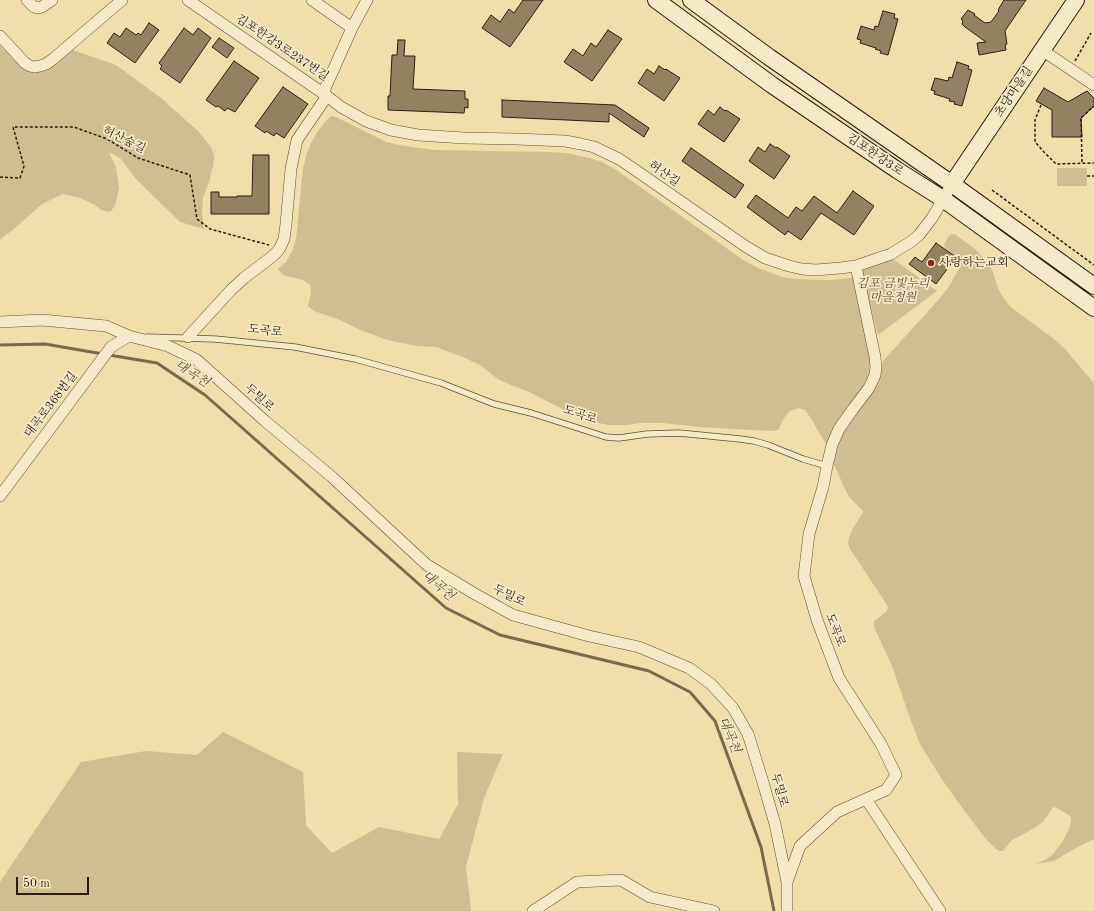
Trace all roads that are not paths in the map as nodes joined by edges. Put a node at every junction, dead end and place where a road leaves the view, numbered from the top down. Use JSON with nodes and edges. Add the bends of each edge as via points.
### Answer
{"nodes":[{"id":1,"x":27,"y":0,"type":"edge"},
{"id":2,"x":52,"y":0,"type":"edge"},
{"id":3,"x":122,"y":0,"type":"edge"},
{"id":4,"x":188,"y":0,"type":"edge"},
{"id":5,"x":312,"y":0,"type":"edge"},
{"id":6,"x":367,"y":0,"type":"edge"},
{"id":7,"x":656,"y":0,"type":"edge"},
{"id":8,"x":691,"y":0,"type":"edge"},
{"id":9,"x":1076,"y":0,"type":"edge"},
{"id":10,"x":352,"y":28,"type":"junction"},
{"id":11,"x":0,"y":36,"type":"edge"},
{"id":12,"x":1042,"y":50,"type":"junction"},
{"id":13,"x":1094,"y":85,"type":"edge"},
{"id":14,"x":325,"y":95,"type":"junction"},
{"id":15,"x":952,"y":184,"type":"junction"},
{"id":16,"x":943,"y":199,"type":"junction"},
{"id":17,"x":856,"y":266,"type":"junction"},
{"id":18,"x":1094,"y":286,"type":"edge"},
{"id":19,"x":1094,"y":308,"type":"edge"},
{"id":20,"x":0,"y":322,"type":"edge"},
{"id":21,"x":129,"y":336,"type":"junction"},
{"id":22,"x":188,"y":337,"type":"junction"},
{"id":23,"x":827,"y":466,"type":"junction"},
{"id":24,"x":0,"y":496,"type":"edge"},
{"id":25,"x":866,"y":799,"type":"junction"},
{"id":26,"x":787,"y":882,"type":"junction"},
{"id":27,"x":533,"y":911,"type":"edge"},
{"id":28,"x":714,"y":911,"type":"edge"},
{"id":29,"x":787,"y":911,"type":"edge"},
{"id":30,"x":940,"y":911,"type":"edge"}],
"edges":[{"from":1,"to":2,"type":"street","via":[[37,8]]},
{"from":3,"to":11,"type":"street","via":[[54,59],[40,66],[34,67],[25,63]]},
{"from":4,"to":14,"type":"street","name":"김포한강3로237번길"},
{"from":5,"to":10,"type":"street"},
{"from":6,"to":10,"type":"street","name":"김포한강3로237번길"},
{"from":7,"to":16,"type":"street","name":"김포한강3로","via":[[772,85]]},
{"from":8,"to":15,"type":"street","name":"김포한강3로"},
{"from":9,"to":12,"type":"street","name":"초당마을길"},
{"from":10,"to":14,"type":"street","name":"김포한강3로237번길"},
{"from":12,"to":13,"type":"street"},
{"from":12,"to":15,"type":"street","name":"초당마을길"},
{"from":14,"to":17,"type":"street","name":"허산길","via":[[366,121],[402,132],[440,137],[565,141],[594,148],[619,159],[766,258],[802,269]]},
{"from":14,"to":22,"type":"street","via":[[297,140],[291,169],[284,239],[280,248],[231,290]]},
{"from":15,"to":16,"type":"street","name":"허산길"},
{"from":15,"to":18,"type":"street","name":"김포한강3로"},
{"from":16,"to":17,"type":"street","name":"허산길","via":[[925,228],[912,241],[891,254]]},
{"from":16,"to":19,"type":"street","name":"김포한강3로"},
{"from":17,"to":23,"type":"street","via":[[876,367],[872,383],[844,421],[836,437]]},
{"from":20,"to":21,"type":"street","name":"도곡로","via":[[42,320],[106,326]]},
{"from":21,"to":22,"type":"lane","name":"도곡로"},
{"from":21,"to":24,"type":"street","name":"대곡로368번길","via":[[109,349]]},
{"from":21,"to":26,"type":"street","name":"두밀로","via":[[168,346],[197,360],[332,477],[428,565],[476,594],[513,615],[639,647],[689,668],[711,684],[733,708],[748,734],[775,824]]},
{"from":22,"to":23,"type":"lane","name":"도곡로","via":[[295,347],[355,359],[441,383],[494,404],[606,437],[679,433],[740,439],[768,445],[803,460]]},
{"from":23,"to":25,"type":"street","name":"도곡로","via":[[824,487],[809,534],[804,576],[816,620],[840,678],[881,744],[896,775],[886,790]]},
{"from":25,"to":26,"type":"street","via":[[837,812],[800,846]]},
{"from":25,"to":30,"type":"street"},
{"from":26,"to":29,"type":"street","name":"두밀로"},
{"from":27,"to":28,"type":"street","via":[[577,882],[621,880],[650,897]]}]}
